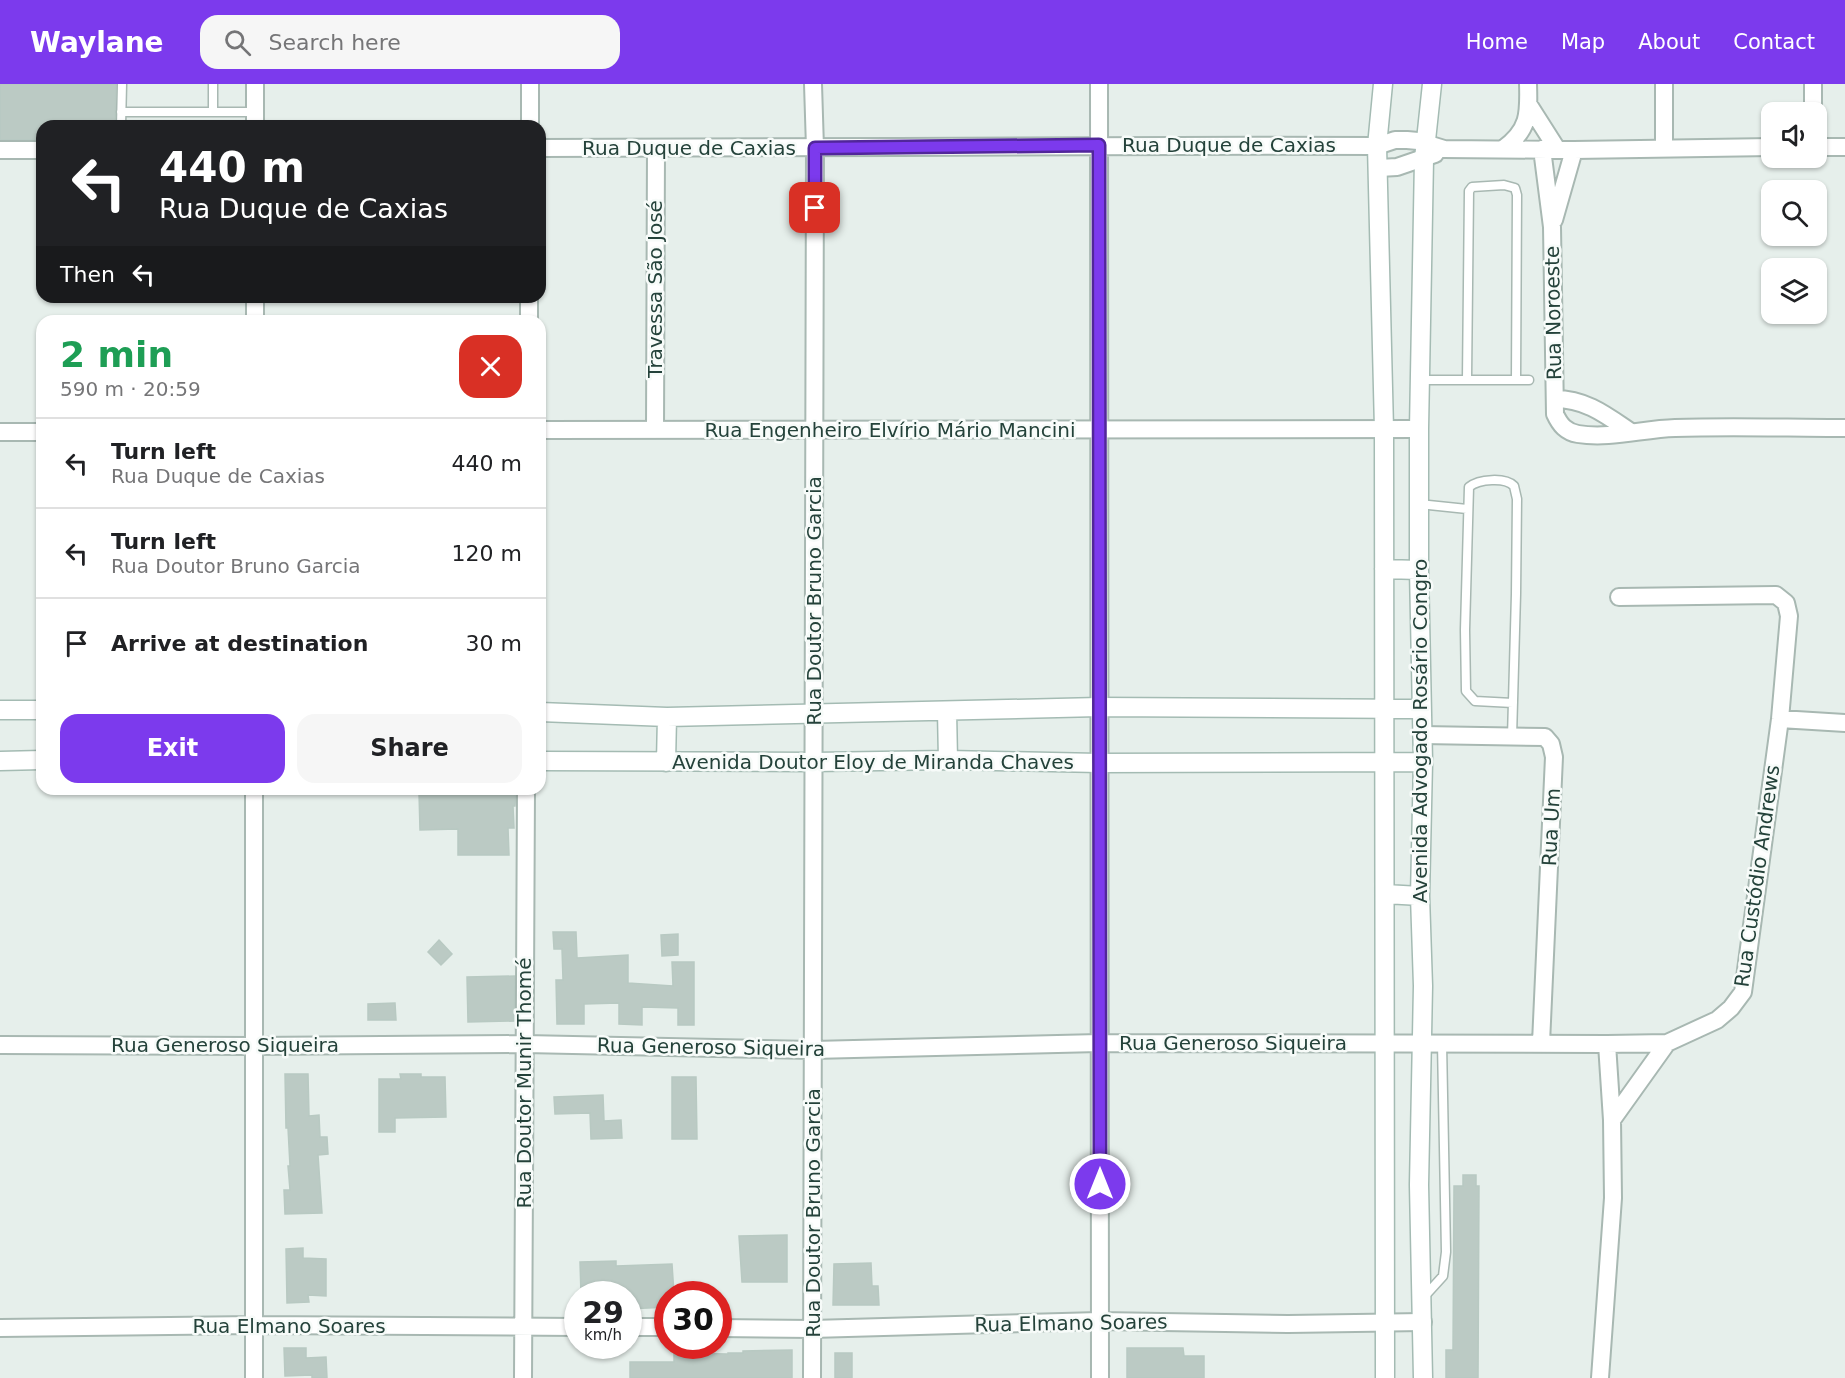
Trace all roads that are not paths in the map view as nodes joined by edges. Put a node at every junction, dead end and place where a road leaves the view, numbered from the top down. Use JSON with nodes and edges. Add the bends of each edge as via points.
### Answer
{"nodes":[{"id":1,"x":122,"y":84,"type":"edge"},
{"id":2,"x":213,"y":84,"type":"edge"},
{"id":3,"x":255,"y":84,"type":"edge"},
{"id":4,"x":530,"y":84,"type":"edge"},
{"id":5,"x":813,"y":84,"type":"edge"},
{"id":6,"x":1099,"y":84,"type":"edge"},
{"id":7,"x":1383,"y":84,"type":"edge"},
{"id":8,"x":1432,"y":84,"type":"edge"},
{"id":9,"x":1528,"y":84,"type":"edge"},
{"id":10,"x":1664,"y":84,"type":"edge"},
{"id":11,"x":1813,"y":84,"type":"edge"},
{"id":12,"x":1813,"y":102,"type":"edge"},
{"id":13,"x":1529,"y":105,"type":"junction"},
{"id":14,"x":121,"y":112,"type":"junction"},
{"id":15,"x":213,"y":112,"type":"junction"},
{"id":16,"x":255,"y":119,"type":"edge"},
{"id":17,"x":121,"y":120,"type":"edge"},
{"id":18,"x":530,"y":120,"type":"edge"},
{"id":19,"x":1099,"y":145,"type":"junction"},
{"id":20,"x":1377,"y":146,"type":"junction"},
{"id":21,"x":1761,"y":147,"type":"edge"},
{"id":22,"x":1827,"y":147,"type":"edge"},
{"id":23,"x":1845,"y":147,"type":"edge"},
{"id":24,"x":546,"y":148,"type":"edge"},
{"id":25,"x":656,"y":148,"type":"junction"},
{"id":26,"x":815,"y":148,"type":"junction"},
{"id":27,"x":1664,"y":148,"type":"junction"},
{"id":28,"x":1503,"y":149,"type":"junction"},
{"id":29,"x":1549,"y":149,"type":"junction"},
{"id":30,"x":0,"y":150,"type":"edge"},
{"id":31,"x":36,"y":150,"type":"edge"},
{"id":32,"x":1574,"y":150,"type":"junction"},
{"id":33,"x":1424,"y":151,"type":"junction"},
{"id":34,"x":1379,"y":168,"type":"junction"},
{"id":35,"x":1552,"y":227,"type":"junction"},
{"id":36,"x":1467,"y":379,"type":"junction"},
{"id":37,"x":1420,"y":380,"type":"junction"},
{"id":38,"x":1516,"y":380,"type":"junction"},
{"id":39,"x":1529,"y":380,"type":"dead end"},
{"id":40,"x":1555,"y":399,"type":"junction"},
{"id":41,"x":1845,"y":428,"type":"edge"},
{"id":42,"x":1099,"y":429,"type":"junction"},
{"id":43,"x":1384,"y":429,"type":"junction"},
{"id":44,"x":1419,"y":429,"type":"junction"},
{"id":45,"x":546,"y":430,"type":"edge"},
{"id":46,"x":655,"y":430,"type":"junction"},
{"id":47,"x":814,"y":430,"type":"junction"},
{"id":48,"x":0,"y":432,"type":"edge"},
{"id":49,"x":36,"y":432,"type":"edge"},
{"id":50,"x":1631,"y":432,"type":"junction"},
{"id":51,"x":1419,"y":504,"type":"junction"},
{"id":52,"x":1467,"y":509,"type":"junction"},
{"id":53,"x":1384,"y":569,"type":"junction"},
{"id":54,"x":1419,"y":570,"type":"junction"},
{"id":55,"x":1619,"y":597,"type":"dead end"},
{"id":56,"x":1513,"y":703,"type":"junction"},
{"id":57,"x":1099,"y":707,"type":"junction"},
{"id":58,"x":0,"y":710,"type":"edge"},
{"id":59,"x":36,"y":710,"type":"edge"},
{"id":60,"x":1384,"y":710,"type":"junction"},
{"id":61,"x":1421,"y":710,"type":"junction"},
{"id":62,"x":947,"y":711,"type":"junction"},
{"id":63,"x":546,"y":712,"type":"edge"},
{"id":64,"x":814,"y":714,"type":"junction"},
{"id":65,"x":667,"y":717,"type":"junction"},
{"id":66,"x":1780,"y":719,"type":"junction"},
{"id":67,"x":1845,"y":723,"type":"edge"},
{"id":68,"x":1422,"y":735,"type":"junction"},
{"id":69,"x":1512,"y":737,"type":"junction"},
{"id":70,"x":36,"y":760,"type":"edge"},
{"id":71,"x":948,"y":760,"type":"junction"},
{"id":72,"x":0,"y":761,"type":"edge"},
{"id":73,"x":546,"y":761,"type":"edge"},
{"id":74,"x":1384,"y":761,"type":"junction"},
{"id":75,"x":666,"y":762,"type":"junction"},
{"id":76,"x":814,"y":762,"type":"junction"},
{"id":77,"x":1423,"y":762,"type":"junction"},
{"id":78,"x":1099,"y":763,"type":"junction"},
{"id":79,"x":254,"y":795,"type":"edge"},
{"id":80,"x":526,"y":795,"type":"edge"},
{"id":81,"x":1385,"y":894,"type":"junction"},
{"id":82,"x":1420,"y":896,"type":"junction"},
{"id":83,"x":1385,"y":1042,"type":"junction"},
{"id":84,"x":1668,"y":1042,"type":"junction"},
{"id":85,"x":1099,"y":1043,"type":"junction"},
{"id":86,"x":1422,"y":1043,"type":"junction"},
{"id":87,"x":1442,"y":1043,"type":"junction"},
{"id":88,"x":1541,"y":1043,"type":"junction"},
{"id":89,"x":525,"y":1044,"type":"junction"},
{"id":90,"x":1606,"y":1044,"type":"junction"},
{"id":91,"x":0,"y":1045,"type":"edge"},
{"id":92,"x":254,"y":1046,"type":"junction"},
{"id":93,"x":813,"y":1050,"type":"junction"},
{"id":94,"x":1612,"y":1120,"type":"junction"},
{"id":95,"x":1419,"y":1185,"type":"junction"},
{"id":96,"x":1386,"y":1186,"type":"junction"},
{"id":97,"x":1423,"y":1298,"type":"junction"},
{"id":98,"x":1100,"y":1321,"type":"junction"},
{"id":99,"x":1386,"y":1322,"type":"junction"},
{"id":100,"x":1423,"y":1322,"type":"junction"},
{"id":101,"x":254,"y":1325,"type":"junction"},
{"id":102,"x":523,"y":1326,"type":"junction"},
{"id":103,"x":564,"y":1327,"type":"edge"},
{"id":104,"x":732,"y":1328,"type":"edge"},
{"id":105,"x":0,"y":1329,"type":"edge"},
{"id":106,"x":812,"y":1329,"type":"junction"},
{"id":107,"x":254,"y":1378,"type":"edge"},
{"id":108,"x":523,"y":1378,"type":"edge"},
{"id":109,"x":812,"y":1378,"type":"edge"},
{"id":110,"x":1100,"y":1378,"type":"edge"},
{"id":111,"x":1385,"y":1378,"type":"edge"},
{"id":112,"x":1424,"y":1378,"type":"edge"},
{"id":113,"x":1600,"y":1378,"type":"edge"}],
"edges":[{"from":1,"to":14,"type":"lane"},
{"from":2,"to":15,"type":"lane"},
{"from":3,"to":16,"type":"street"},
{"from":4,"to":18,"type":"street"},
{"from":5,"to":26,"type":"street","name":"Rua Doutor Bruno Garcia"},
{"from":6,"to":19,"type":"street"},
{"from":7,"to":20,"type":"main road","name":"Avenida Advogado Rosário Congro"},
{"from":8,"to":33,"type":"main road","name":"Avenida Advogado Rosário Congro"},
{"from":9,"to":13,"type":"street"},
{"from":10,"to":27,"type":"street"},
{"from":11,"to":12,"type":"street"},
{"from":13,"to":28,"type":"street","via":[[1522,133]]},
{"from":13,"to":29,"type":"street"},
{"from":14,"to":15,"type":"lane"},
{"from":14,"to":17,"type":"lane"},
{"from":15,"to":16,"type":"lane"},
{"from":19,"to":20,"type":"street","name":"Rua Duque de Caxias"},
{"from":19,"to":26,"type":"street","name":"Rua Duque de Caxias"},
{"from":19,"to":42,"type":"street"},
{"from":20,"to":33,"type":"street","name":"Rua Duque de Caxias","via":[[1395,140]]},
{"from":20,"to":34,"type":"main road","name":"Avenida Advogado Rosário Congro"},
{"from":21,"to":27,"type":"street"},
{"from":22,"to":23,"type":"street"},
{"from":24,"to":25,"type":"street","name":"Rua Duque de Caxias"},
{"from":25,"to":26,"type":"street","name":"Rua Duque de Caxias"},
{"from":25,"to":46,"type":"street","name":"Travessa São José"},
{"from":26,"to":47,"type":"street","name":"Rua Doutor Bruno Garcia"},
{"from":27,"to":32,"type":"street"},
{"from":28,"to":29,"type":"street"},
{"from":28,"to":33,"type":"street"},
{"from":29,"to":32,"type":"street"},
{"from":29,"to":35,"type":"street","name":"Rua Noroeste"},
{"from":30,"to":31,"type":"street"},
{"from":32,"to":35,"type":"street","name":"Rua Noroeste"},
{"from":33,"to":34,"type":"street","via":[[1397,167]]},
{"from":33,"to":37,"type":"main road","name":"Avenida Advogado Rosário Congro"},
{"from":34,"to":43,"type":"main road","name":"Avenida Advogado Rosário Congro"},
{"from":35,"to":40,"type":"street","name":"Rua Noroeste"},
{"from":36,"to":37,"type":"lane"},
{"from":36,"to":38,"type":"lane"},
{"from":36,"to":38,"type":"lane","via":[[1469,191],[1472,187],[1504,185],[1515,188],[1517,195]]},
{"from":37,"to":44,"type":"main road","name":"Avenida Advogado Rosário Congro"},
{"from":38,"to":39,"type":"lane"},
{"from":40,"to":50,"type":"street","name":"Rua Noroeste","via":[[1582,402]]},
{"from":40,"to":50,"type":"street","name":"Rua Noroeste","via":[[1555,414],[1567,431],[1602,435]]},
{"from":41,"to":50,"type":"street","via":[[1675,428]]},
{"from":42,"to":43,"type":"street","name":"Rua Engenheiro Elvírio Mário Mancini"},
{"from":42,"to":47,"type":"street","name":"Rua Engenheiro Elvírio Mário Mancini"},
{"from":42,"to":57,"type":"street"},
{"from":43,"to":44,"type":"street","name":"Rua Engenheiro Elvírio Mário Mancini"},
{"from":43,"to":53,"type":"main road","name":"Avenida Advogado Rosário Congro"},
{"from":44,"to":51,"type":"main road","name":"Avenida Advogado Rosário Congro"},
{"from":45,"to":46,"type":"street","name":"Rua Engenheiro Elvírio Mário Mancini"},
{"from":46,"to":47,"type":"street","name":"Rua Engenheiro Elvírio Mário Mancini"},
{"from":47,"to":64,"type":"street","name":"Rua Doutor Bruno Garcia"},
{"from":48,"to":49,"type":"street"},
{"from":51,"to":52,"type":"lane"},
{"from":51,"to":54,"type":"main road","name":"Avenida Advogado Rosário Congro"},
{"from":52,"to":56,"type":"lane","via":[[1467,691],[1475,701]]},
{"from":52,"to":56,"type":"lane","via":[[1469,487],[1473,484],[1504,480],[1514,486]]},
{"from":53,"to":54,"type":"main road"},
{"from":53,"to":60,"type":"main road","name":"Avenida Advogado Rosário Congro"},
{"from":54,"to":61,"type":"main road","name":"Avenida Advogado Rosário Congro"},
{"from":55,"to":66,"type":"street","name":"Rua Custódio Andrews","via":[[1776,595],[1786,603],[1789,616]]},
{"from":56,"to":69,"type":"lane"},
{"from":57,"to":60,"type":"main road"},
{"from":57,"to":62,"type":"main road"},
{"from":57,"to":78,"type":"street"},
{"from":58,"to":59,"type":"main road"},
{"from":60,"to":61,"type":"main road"},
{"from":60,"to":74,"type":"main road","name":"Avenida Advogado Rosário Congro"},
{"from":61,"to":68,"type":"main road","name":"Avenida Advogado Rosário Congro"},
{"from":62,"to":64,"type":"main road"},
{"from":62,"to":71,"type":"main road"},
{"from":63,"to":65,"type":"main road"},
{"from":64,"to":65,"type":"main road"},
{"from":64,"to":76,"type":"street","name":"Rua Doutor Bruno Garcia"},
{"from":65,"to":75,"type":"main road"},
{"from":66,"to":67,"type":"street"},
{"from":66,"to":84,"type":"street","name":"Rua Custódio Andrews","via":[[1743,992],[1717,1020]]},
{"from":68,"to":69,"type":"street","name":"Rua Um"},
{"from":68,"to":77,"type":"main road","name":"Avenida Advogado Rosário Congro"},
{"from":69,"to":88,"type":"street","name":"Rua Um","via":[[1545,737],[1554,757]]},
{"from":70,"to":72,"type":"main road"},
{"from":71,"to":76,"type":"main road","name":"Avenida Doutor Eloy de Miranda Chaves"},
{"from":71,"to":78,"type":"main road","name":"Avenida Doutor Eloy de Miranda Chaves"},
{"from":73,"to":75,"type":"main road","name":"Avenida Doutor Eloy de Miranda Chaves"},
{"from":74,"to":77,"type":"main road","name":"Avenida Doutor Eloy de Miranda Chaves"},
{"from":74,"to":78,"type":"main road","name":"Avenida Doutor Eloy de Miranda Chaves"},
{"from":74,"to":81,"type":"main road","name":"Avenida Advogado Rosário Congro"},
{"from":75,"to":76,"type":"main road","name":"Avenida Doutor Eloy de Miranda Chaves"},
{"from":76,"to":93,"type":"street","name":"Rua Doutor Bruno Garcia"},
{"from":77,"to":82,"type":"main road","name":"Avenida Advogado Rosário Congro"},
{"from":78,"to":85,"type":"street"},
{"from":79,"to":92,"type":"street"},
{"from":80,"to":89,"type":"street","name":"Rua Doutor Munir Thomé"},
{"from":81,"to":82,"type":"main road"},
{"from":81,"to":83,"type":"main road","name":"Avenida Advogado Rosário Congro"},
{"from":82,"to":86,"type":"main road","name":"Avenida Advogado Rosário Congro"},
{"from":83,"to":85,"type":"street","name":"Rua Generoso Siqueira"},
{"from":83,"to":86,"type":"street","name":"Rua Generoso Siqueira"},
{"from":83,"to":96,"type":"main road","name":"Avenida Advogado Rosário Congro"},
{"from":84,"to":90,"type":"street","name":"Rua Generoso Siqueira"},
{"from":84,"to":94,"type":"street"},
{"from":85,"to":93,"type":"street","name":"Rua Generoso Siqueira"},
{"from":85,"to":98,"type":"street"},
{"from":86,"to":87,"type":"street","name":"Rua Generoso Siqueira"},
{"from":86,"to":95,"type":"main road","name":"Avenida Advogado Rosário Congro"},
{"from":87,"to":88,"type":"street","name":"Rua Generoso Siqueira"},
{"from":87,"to":97,"type":"lane","via":[[1446,1252],[1443,1276]]},
{"from":88,"to":90,"type":"street","name":"Rua Generoso Siqueira"},
{"from":89,"to":92,"type":"street","name":"Rua Generoso Siqueira"},
{"from":89,"to":93,"type":"street","name":"Rua Generoso Siqueira"},
{"from":89,"to":102,"type":"street","name":"Rua Doutor Munir Thomé"},
{"from":90,"to":94,"type":"street"},
{"from":91,"to":92,"type":"street","name":"Rua Generoso Siqueira"},
{"from":92,"to":101,"type":"street"},
{"from":93,"to":106,"type":"street","name":"Rua Doutor Bruno Garcia"},
{"from":94,"to":113,"type":"street","via":[[1613,1198]]},
{"from":95,"to":96,"type":"main road"},
{"from":95,"to":97,"type":"main road","name":"Avenida Advogado Rosário Congro"},
{"from":96,"to":99,"type":"main road","name":"Avenida Advogado Rosário Congro"},
{"from":97,"to":100,"type":"main road","name":"Avenida Advogado Rosário Congro"},
{"from":98,"to":99,"type":"street","name":"Rua Elmano Soares"},
{"from":98,"to":106,"type":"street","name":"Rua Elmano Soares"},
{"from":98,"to":110,"type":"street"},
{"from":99,"to":100,"type":"street","name":"Rua Elmano Soares"},
{"from":99,"to":111,"type":"main road","name":"Avenida Advogado Rosário Congro"},
{"from":100,"to":112,"type":"main road","name":"Avenida Advogado Rosário Congro"},
{"from":101,"to":102,"type":"street","name":"Rua Elmano Soares"},
{"from":101,"to":105,"type":"street","name":"Rua Elmano Soares"},
{"from":101,"to":107,"type":"street"},
{"from":102,"to":103,"type":"street","name":"Rua Elmano Soares"},
{"from":102,"to":108,"type":"street","name":"Rua Doutor Munir Thomé"},
{"from":104,"to":106,"type":"street","name":"Rua Elmano Soares"},
{"from":106,"to":109,"type":"street","name":"Rua Doutor Bruno Garcia"}]}
